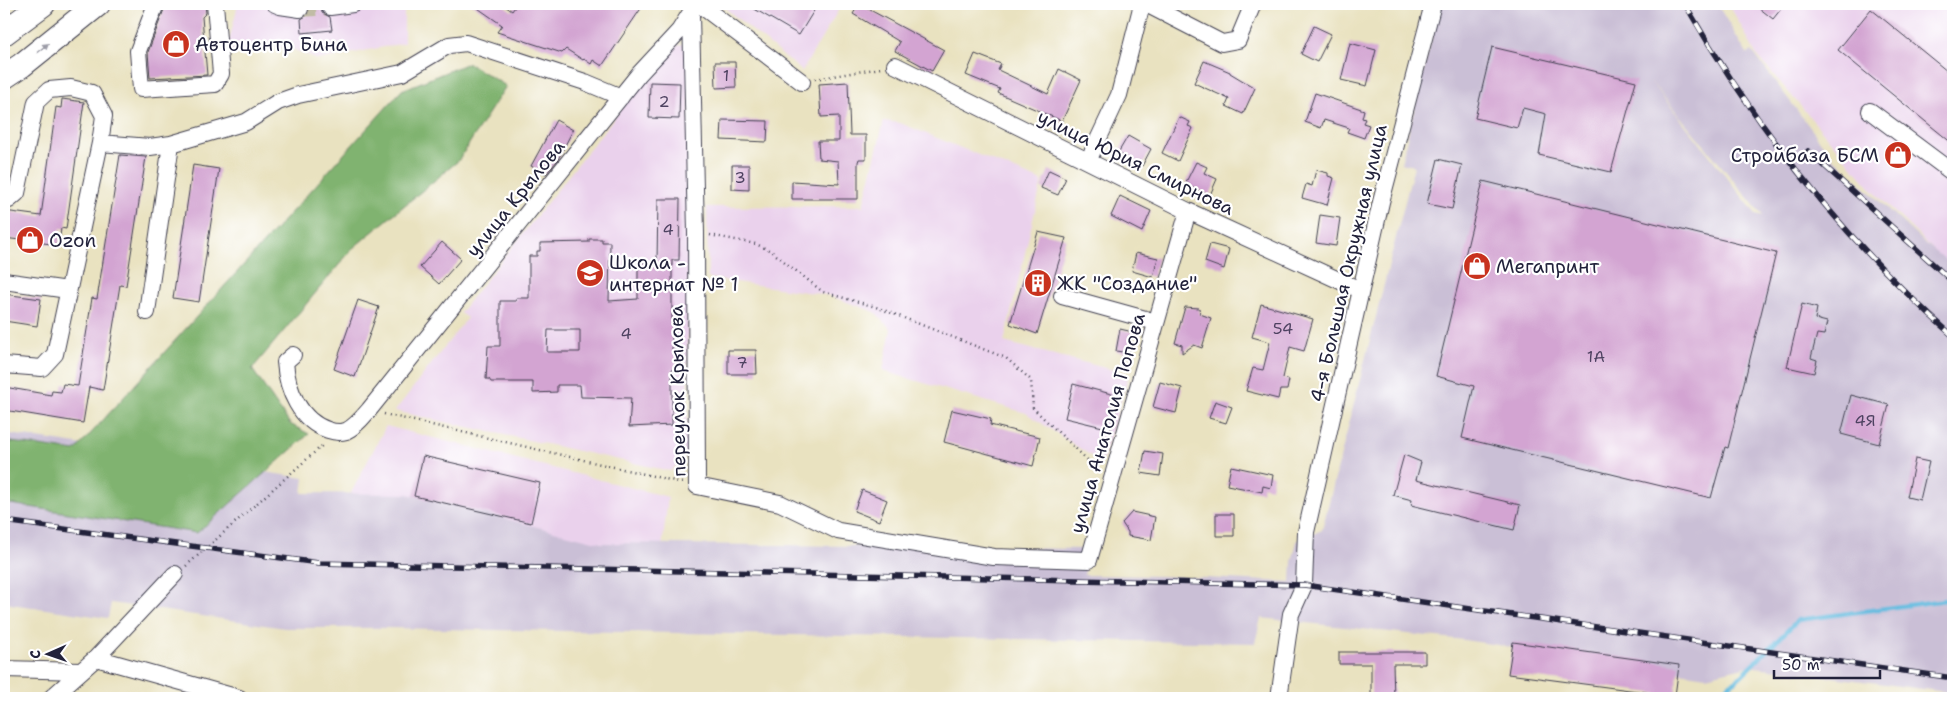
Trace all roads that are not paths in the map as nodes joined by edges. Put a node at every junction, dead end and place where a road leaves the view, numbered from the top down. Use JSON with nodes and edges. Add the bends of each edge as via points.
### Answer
{"nodes":[{"id":1,"x":43,"y":4,"type":"edge"},
{"id":2,"x":98,"y":4,"type":"edge"},
{"id":3,"x":156,"y":4,"type":"edge"},
{"id":4,"x":215,"y":4,"type":"edge"},
{"id":5,"x":275,"y":4,"type":"edge"},
{"id":6,"x":354,"y":4,"type":"edge"},
{"id":7,"x":1144,"y":4,"type":"edge"},
{"id":8,"x":1253,"y":4,"type":"edge"},
{"id":9,"x":1433,"y":4,"type":"edge"},
{"id":10,"x":330,"y":6,"type":"dead end"},
{"id":11,"x":695,"y":7,"type":"edge"},
{"id":12,"x":300,"y":9,"type":"dead end"},
{"id":13,"x":4,"y":33,"type":"edge"},
{"id":14,"x":895,"y":65,"type":"road end"},
{"id":15,"x":4,"y":76,"type":"edge"},
{"id":16,"x":802,"y":82,"type":"road end"},
{"id":17,"x":621,"y":97,"type":"junction"},
{"id":18,"x":1870,"y":111,"type":"dead end"},
{"id":19,"x":100,"y":143,"type":"junction"},
{"id":20,"x":171,"y":144,"type":"junction"},
{"id":21,"x":1088,"y":161,"type":"junction"},
{"id":22,"x":1953,"y":173,"type":"edge"},
{"id":23,"x":4,"y":200,"type":"edge"},
{"id":24,"x":1188,"y":211,"type":"junction"},
{"id":25,"x":4,"y":281,"type":"edge"},
{"id":26,"x":68,"y":290,"type":"junction"},
{"id":27,"x":1360,"y":290,"type":"junction"},
{"id":28,"x":1062,"y":296,"type":"dead end"},
{"id":29,"x":147,"y":312,"type":"dead end"},
{"id":30,"x":1156,"y":322,"type":"junction"},
{"id":31,"x":293,"y":356,"type":"dead end"},
{"id":32,"x":4,"y":365,"type":"edge"},
{"id":33,"x":1090,"y":560,"type":"joint"},
{"id":34,"x":175,"y":574,"type":"road end"},
{"id":35,"x":96,"y":658,"type":"junction"},
{"id":36,"x":4,"y":668,"type":"edge"},
{"id":37,"x":81,"y":671,"type":"junction"},
{"id":38,"x":51,"y":698,"type":"edge"},
{"id":39,"x":239,"y":698,"type":"edge"},
{"id":40,"x":1279,"y":698,"type":"edge"}],
"edges":[{"from":1,"to":13,"type":"highway"},
{"from":15,"to":2,"type":"highway","one_way":true},
{"from":3,"to":4,"type":"street","via":[[138,51],[140,89],[215,84],[221,74]]},
{"from":5,"to":12,"type":"street"},
{"from":6,"to":10,"type":"street"},
{"from":7,"to":8,"type":"street","via":[[1222,43],[1238,40]]},
{"from":7,"to":21,"type":"street","via":[[1119,95]]},
{"from":9,"to":27,"type":"street","name":"4-я Большая Окружная улица"},
{"from":11,"to":16,"type":"street"},
{"from":11,"to":17,"type":"street","name":"улица Крылова","via":[[679,31]]},
{"from":11,"to":33,"type":"street","name":"переулок Крылова","via":[[697,486],[780,503],[838,530],[994,557]]},
{"from":14,"to":21,"type":"street","name":"улица Юрия Смирнова"},
{"from":17,"to":20,"type":"street","via":[[586,82],[466,43],[449,45],[402,73],[298,95],[278,102],[246,122]]},
{"from":17,"to":31,"type":"street","name":"улица Крылова","via":[[366,413],[348,430],[337,433],[322,428],[308,419],[299,407],[286,373],[285,362]]},
{"from":18,"to":22,"type":"street"},
{"from":19,"to":20,"type":"street","via":[[150,147]]},
{"from":19,"to":23,"type":"street","via":[[104,116],[92,93],[71,88],[49,90],[36,102],[17,193]]},
{"from":19,"to":26,"type":"street"},
{"from":20,"to":29,"type":"street"},
{"from":21,"to":24,"type":"street","name":"улица Юрия Смирнова"},
{"from":24,"to":27,"type":"street","name":"улица Юрия Смирнова"},
{"from":24,"to":30,"type":"street","name":"улица Анатолия Попова"},
{"from":25,"to":26,"type":"street"},
{"from":26,"to":32,"type":"street","via":[[55,354],[42,368]]},
{"from":27,"to":40,"type":"street","name":"4-я Большая Окружная улица","via":[[1306,532],[1304,585],[1291,614]]},
{"from":28,"to":30,"type":"street"},
{"from":30,"to":33,"type":"street","name":"улица Анатолия Попова"},
{"from":34,"to":35,"type":"street"},
{"from":35,"to":37,"type":"street"},
{"from":35,"to":39,"type":"street"},
{"from":36,"to":37,"type":"street"},
{"from":37,"to":38,"type":"street"}]}
